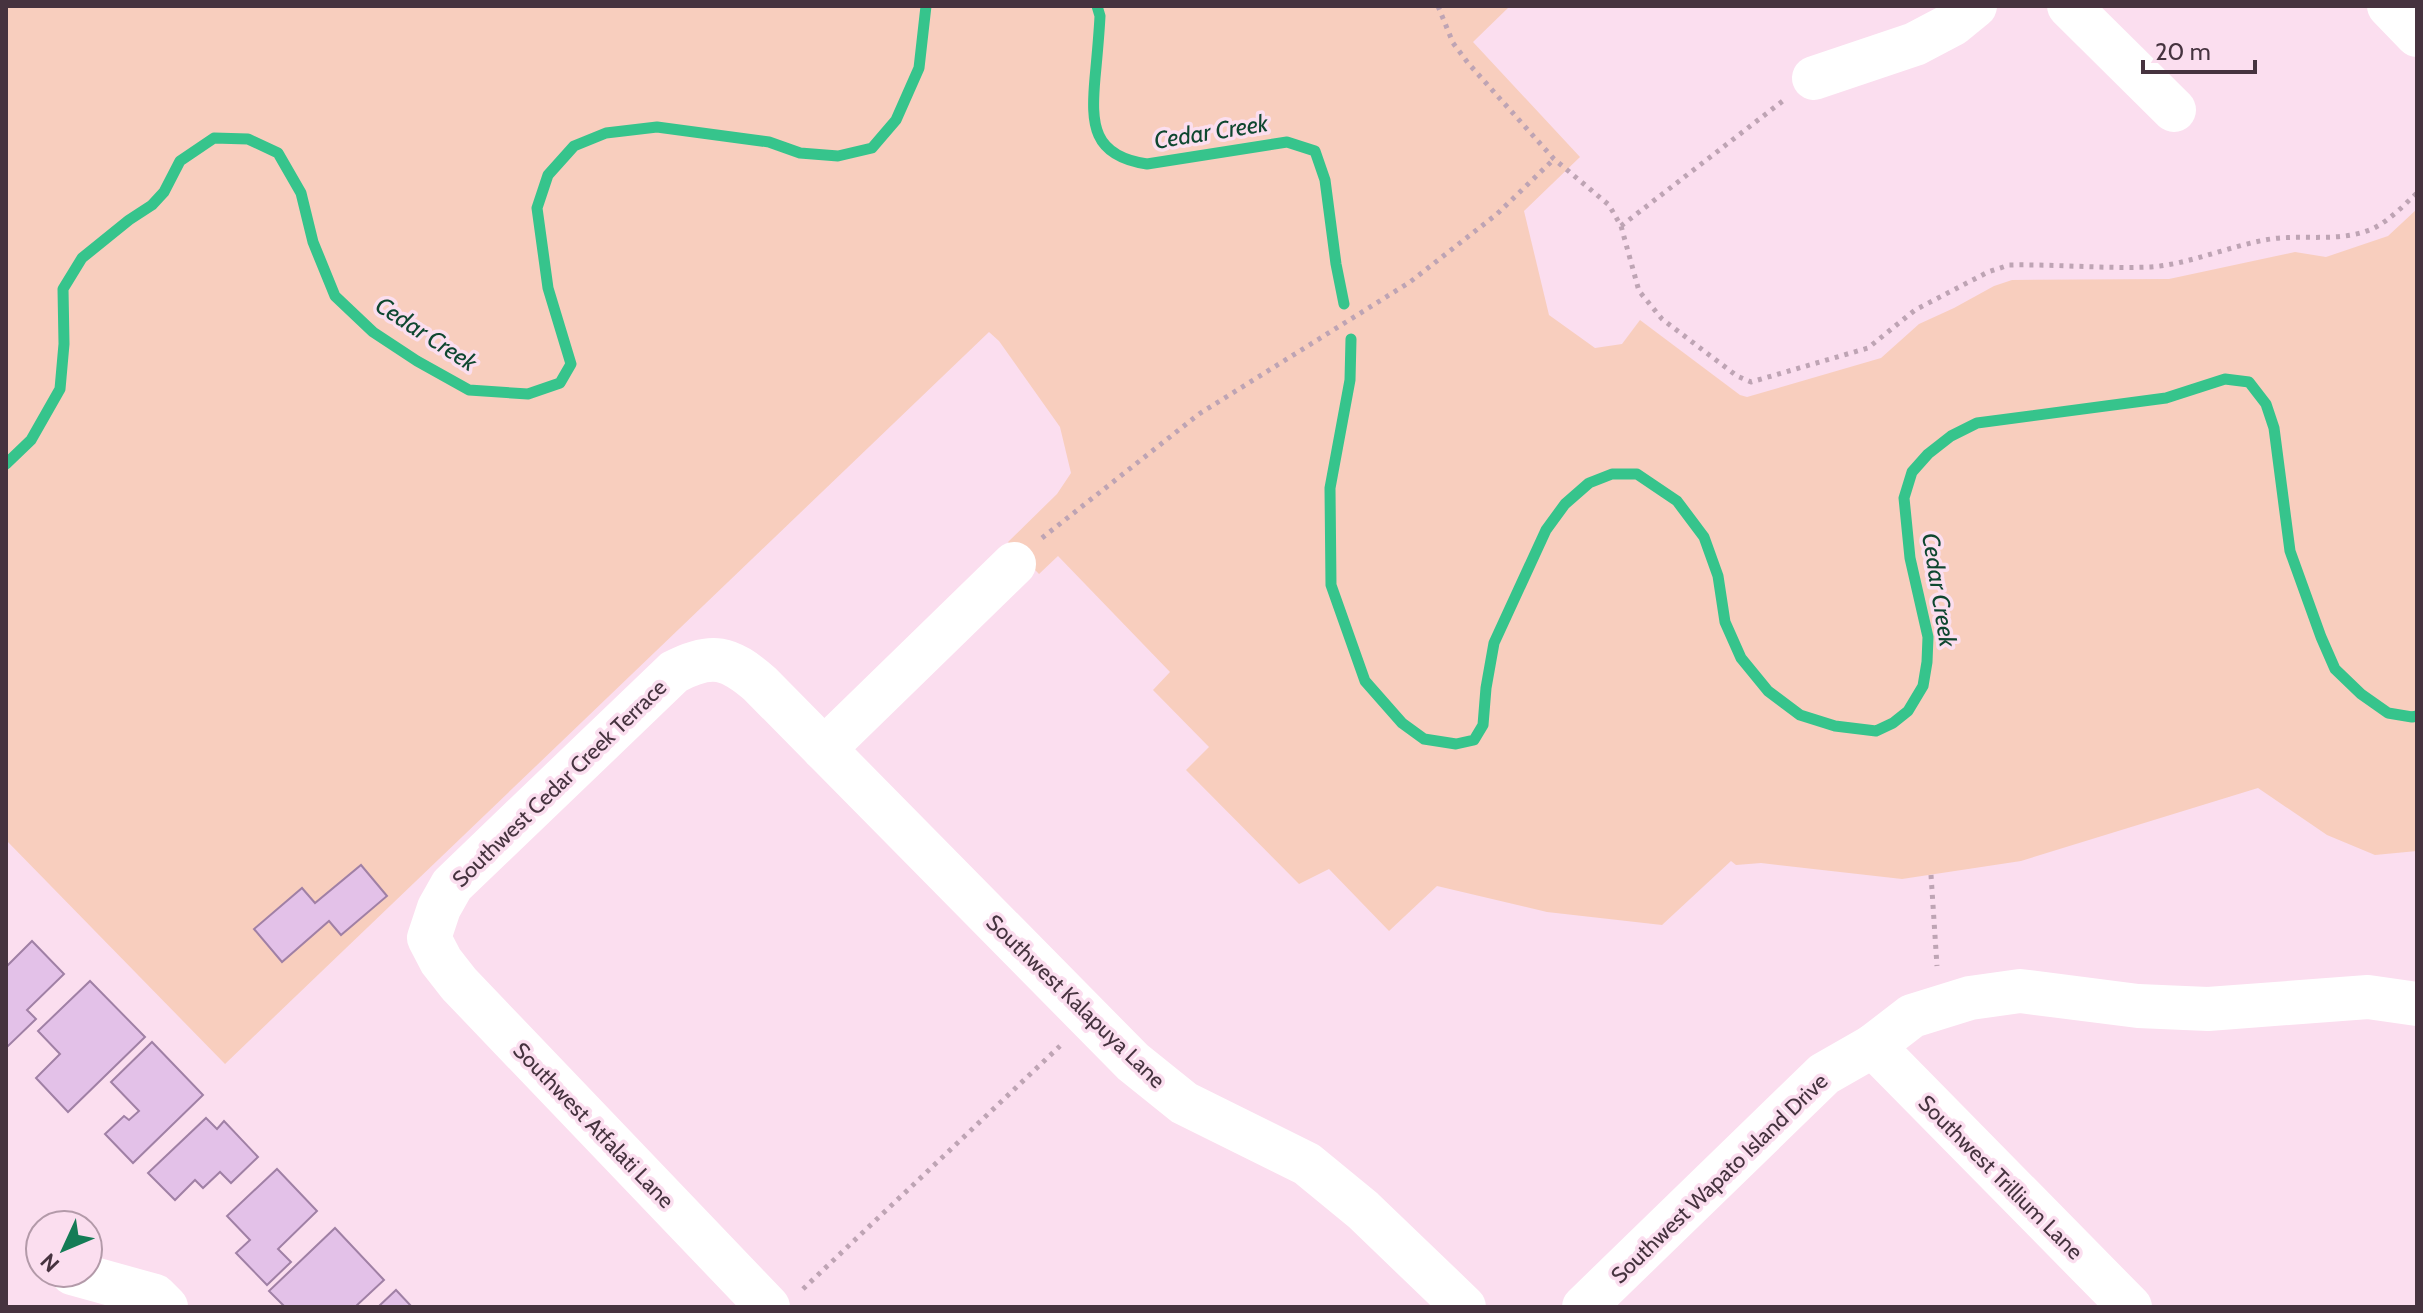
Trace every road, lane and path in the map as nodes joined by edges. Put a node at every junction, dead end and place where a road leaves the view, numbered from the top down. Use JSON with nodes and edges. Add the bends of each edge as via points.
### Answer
{"nodes":[{"id":1,"x":1438,"y":6,"type":"edge"},
{"id":2,"x":1975,"y":6,"type":"edge"},
{"id":3,"x":2069,"y":6,"type":"edge"},
{"id":4,"x":2389,"y":6,"type":"edge"},
{"id":5,"x":2417,"y":35,"type":"edge"},
{"id":6,"x":1814,"y":78,"type":"joint"},
{"id":7,"x":2174,"y":110,"type":"dead end"},
{"id":8,"x":1554,"y":159,"type":"junction"},
{"id":9,"x":2417,"y":193,"type":"edge"},
{"id":10,"x":1621,"y":226,"type":"junction"},
{"id":11,"x":1014,"y":564,"type":"joint"},
{"id":12,"x":716,"y":659,"type":"joint"},
{"id":13,"x":824,"y":749,"type":"junction"},
{"id":14,"x":1931,"y":875,"type":"dead end"},
{"id":15,"x":429,"y":938,"type":"joint"},
{"id":16,"x":2417,"y":1004,"type":"edge"},
{"id":17,"x":1940,"y":1007,"type":"junction"},
{"id":18,"x":1090,"y":1018,"type":"junction"},
{"id":19,"x":1873,"y":1046,"type":"junction"},
{"id":20,"x":104,"y":1282,"type":"edge"},
{"id":21,"x":782,"y":1302,"type":"edge"},
{"id":22,"x":166,"y":1307,"type":"edge"},
{"id":23,"x":1464,"y":1307,"type":"edge"},
{"id":24,"x":1584,"y":1307,"type":"edge"},
{"id":25,"x":2130,"y":1307,"type":"edge"}],
"edges":[{"from":1,"to":8,"type":"path","via":[[1453,43]]},
{"from":2,"to":6,"type":"street","via":[[1915,44]]},
{"from":3,"to":7,"type":"street"},
{"from":4,"to":5,"type":"street"},
{"from":6,"to":10,"type":"path"},
{"from":8,"to":10,"type":"path","via":[[1609,205]]},
{"from":8,"to":11,"type":"path","via":[[1497,214],[1410,282],[1199,414]]},
{"from":9,"to":10,"type":"path","via":[[2374,228],[2350,235],[2265,240],[2153,267],[2009,265],[1915,310],[1868,348],[1751,382],[1662,319],[1639,291]]},
{"from":11,"to":13,"type":"street"},
{"from":12,"to":13,"type":"street","name":"Southwest Kalapuya Lane","via":[[741,667]]},
{"from":12,"to":15,"type":"street","name":"Southwest Cedar Creek Terrace","via":[[693,661],[674,672],[452,885]]},
{"from":13,"to":18,"type":"street","name":"Southwest Kalapuya Lane"},
{"from":14,"to":17,"type":"path"},
{"from":15,"to":21,"type":"street","name":"Southwest Atfalati Lane","via":[[459,984]]},
{"from":16,"to":17,"type":"street","name":"Southwest Wapato Island Drive","via":[[2368,997],[2208,1009],[2020,991]]},
{"from":17,"to":19,"type":"street","name":"Southwest Wapato Island Drive","via":[[1912,1016]]},
{"from":18,"to":21,"type":"path"},
{"from":18,"to":23,"type":"street","name":"Southwest Kalapuya Lane","via":[[1184,1103],[1307,1164]]},
{"from":19,"to":24,"type":"street","name":"Southwest Wapato Island Drive","via":[[1824,1074]]},
{"from":19,"to":25,"type":"street","name":"Southwest Trillium Lane"},
{"from":20,"to":22,"type":"street","via":[[155,1296]]}]}
